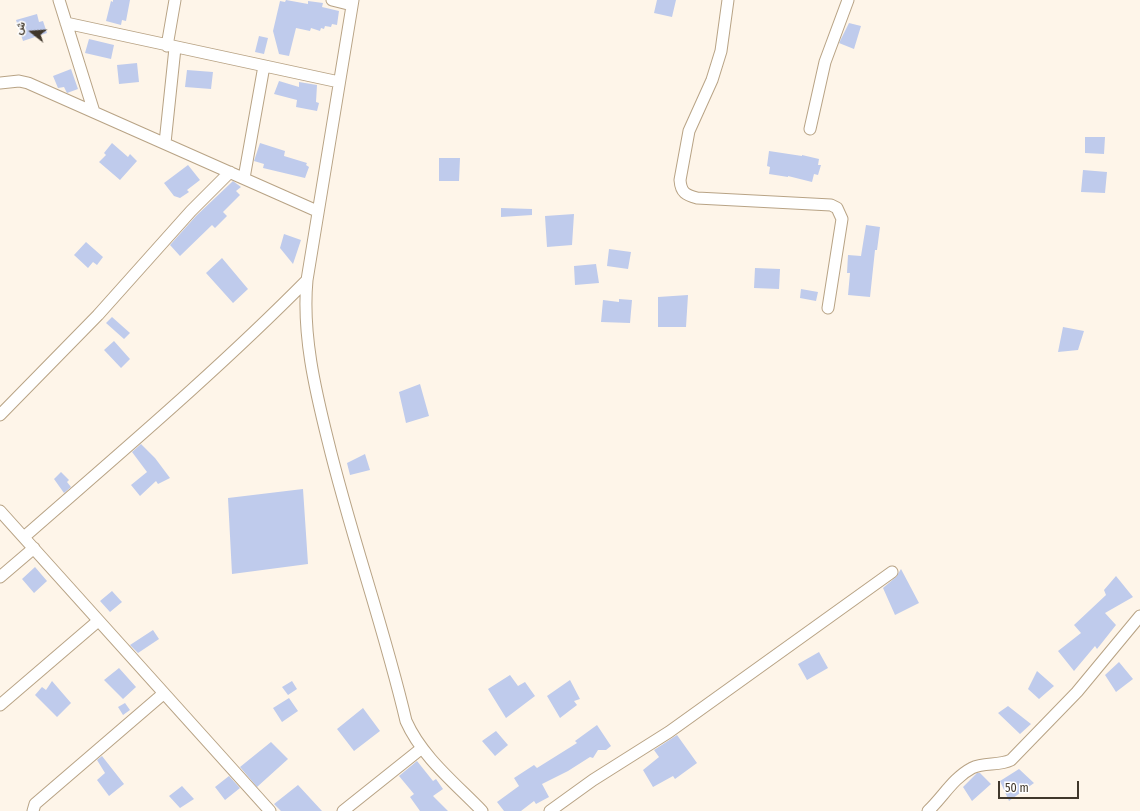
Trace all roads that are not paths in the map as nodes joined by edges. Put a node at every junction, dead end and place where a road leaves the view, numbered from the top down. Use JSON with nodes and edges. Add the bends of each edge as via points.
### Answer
{"nodes":[{"id":1,"x":59,"y":0,"type":"edge"},
{"id":2,"x":175,"y":0,"type":"edge"},
{"id":3,"x":332,"y":0,"type":"edge"},
{"id":4,"x":728,"y":0,"type":"edge"},
{"id":5,"x":848,"y":0,"type":"edge"},
{"id":6,"x":352,"y":2,"type":"edge"},
{"id":7,"x":66,"y":22,"type":"junction"},
{"id":8,"x":171,"y":47,"type":"junction"},
{"id":9,"x":264,"y":66,"type":"junction"},
{"id":10,"x":339,"y":82,"type":"junction"},
{"id":11,"x":0,"y":83,"type":"edge"},
{"id":12,"x":94,"y":112,"type":"junction"},
{"id":13,"x":810,"y":129,"type":"dead end"},
{"id":14,"x":165,"y":143,"type":"junction"},
{"id":15,"x":230,"y":172,"type":"junction"},
{"id":16,"x":244,"y":178,"type":"junction"},
{"id":17,"x":317,"y":211,"type":"junction"},
{"id":18,"x":306,"y":280,"type":"junction"},
{"id":19,"x":828,"y":308,"type":"dead end"},
{"id":20,"x":0,"y":415,"type":"edge"},
{"id":21,"x":0,"y":511,"type":"edge"},
{"id":22,"x":24,"y":537,"type":"junction"},
{"id":23,"x":34,"y":548,"type":"junction"},
{"id":24,"x":892,"y":572,"type":"dead end"},
{"id":25,"x":0,"y":577,"type":"edge"},
{"id":26,"x":1140,"y":616,"type":"edge"},
{"id":27,"x":98,"y":621,"type":"junction"},
{"id":28,"x":163,"y":694,"type":"junction"},
{"id":29,"x":0,"y":705,"type":"edge"},
{"id":30,"x":422,"y":748,"type":"junction"},
{"id":31,"x":33,"y":811,"type":"edge"},
{"id":32,"x":270,"y":811,"type":"edge"},
{"id":33,"x":343,"y":811,"type":"edge"},
{"id":34,"x":482,"y":811,"type":"edge"},
{"id":35,"x":550,"y":811,"type":"edge"},
{"id":36,"x":928,"y":811,"type":"edge"}],
"edges":[{"from":1,"to":7,"type":"street"},
{"from":2,"to":8,"type":"street"},
{"from":3,"to":6,"type":"street"},
{"from":4,"to":19,"type":"street","via":[[721,51],[712,80],[690,131],[680,180],[681,189],[686,195],[697,198],[830,205],[837,208],[842,219]]},
{"from":5,"to":13,"type":"street","via":[[825,62]]},
{"from":6,"to":10,"type":"street"},
{"from":7,"to":8,"type":"street"},
{"from":7,"to":12,"type":"street"},
{"from":8,"to":9,"type":"street"},
{"from":8,"to":14,"type":"street"},
{"from":9,"to":10,"type":"street"},
{"from":9,"to":16,"type":"street"},
{"from":10,"to":17,"type":"street"},
{"from":11,"to":12,"type":"street","via":[[28,83]]},
{"from":12,"to":14,"type":"street"},
{"from":14,"to":15,"type":"street"},
{"from":15,"to":16,"type":"street"},
{"from":15,"to":20,"type":"street","via":[[191,211],[98,315]]},
{"from":16,"to":17,"type":"street"},
{"from":17,"to":18,"type":"street"},
{"from":18,"to":22,"type":"street","via":[[260,327],[155,423]]},
{"from":18,"to":30,"type":"street","via":[[304,306],[316,395],[406,721]]},
{"from":21,"to":22,"type":"street"},
{"from":22,"to":23,"type":"street"},
{"from":23,"to":25,"type":"street"},
{"from":23,"to":27,"type":"street"},
{"from":24,"to":35,"type":"street","via":[[669,732],[593,780]]},
{"from":26,"to":36,"type":"street","via":[[1077,692],[1011,760],[1002,764],[973,767],[955,780]]},
{"from":27,"to":28,"type":"street"},
{"from":27,"to":29,"type":"street"},
{"from":28,"to":31,"type":"street","via":[[35,804]]},
{"from":28,"to":32,"type":"street"},
{"from":30,"to":33,"type":"street"},
{"from":30,"to":34,"type":"street"}]}
